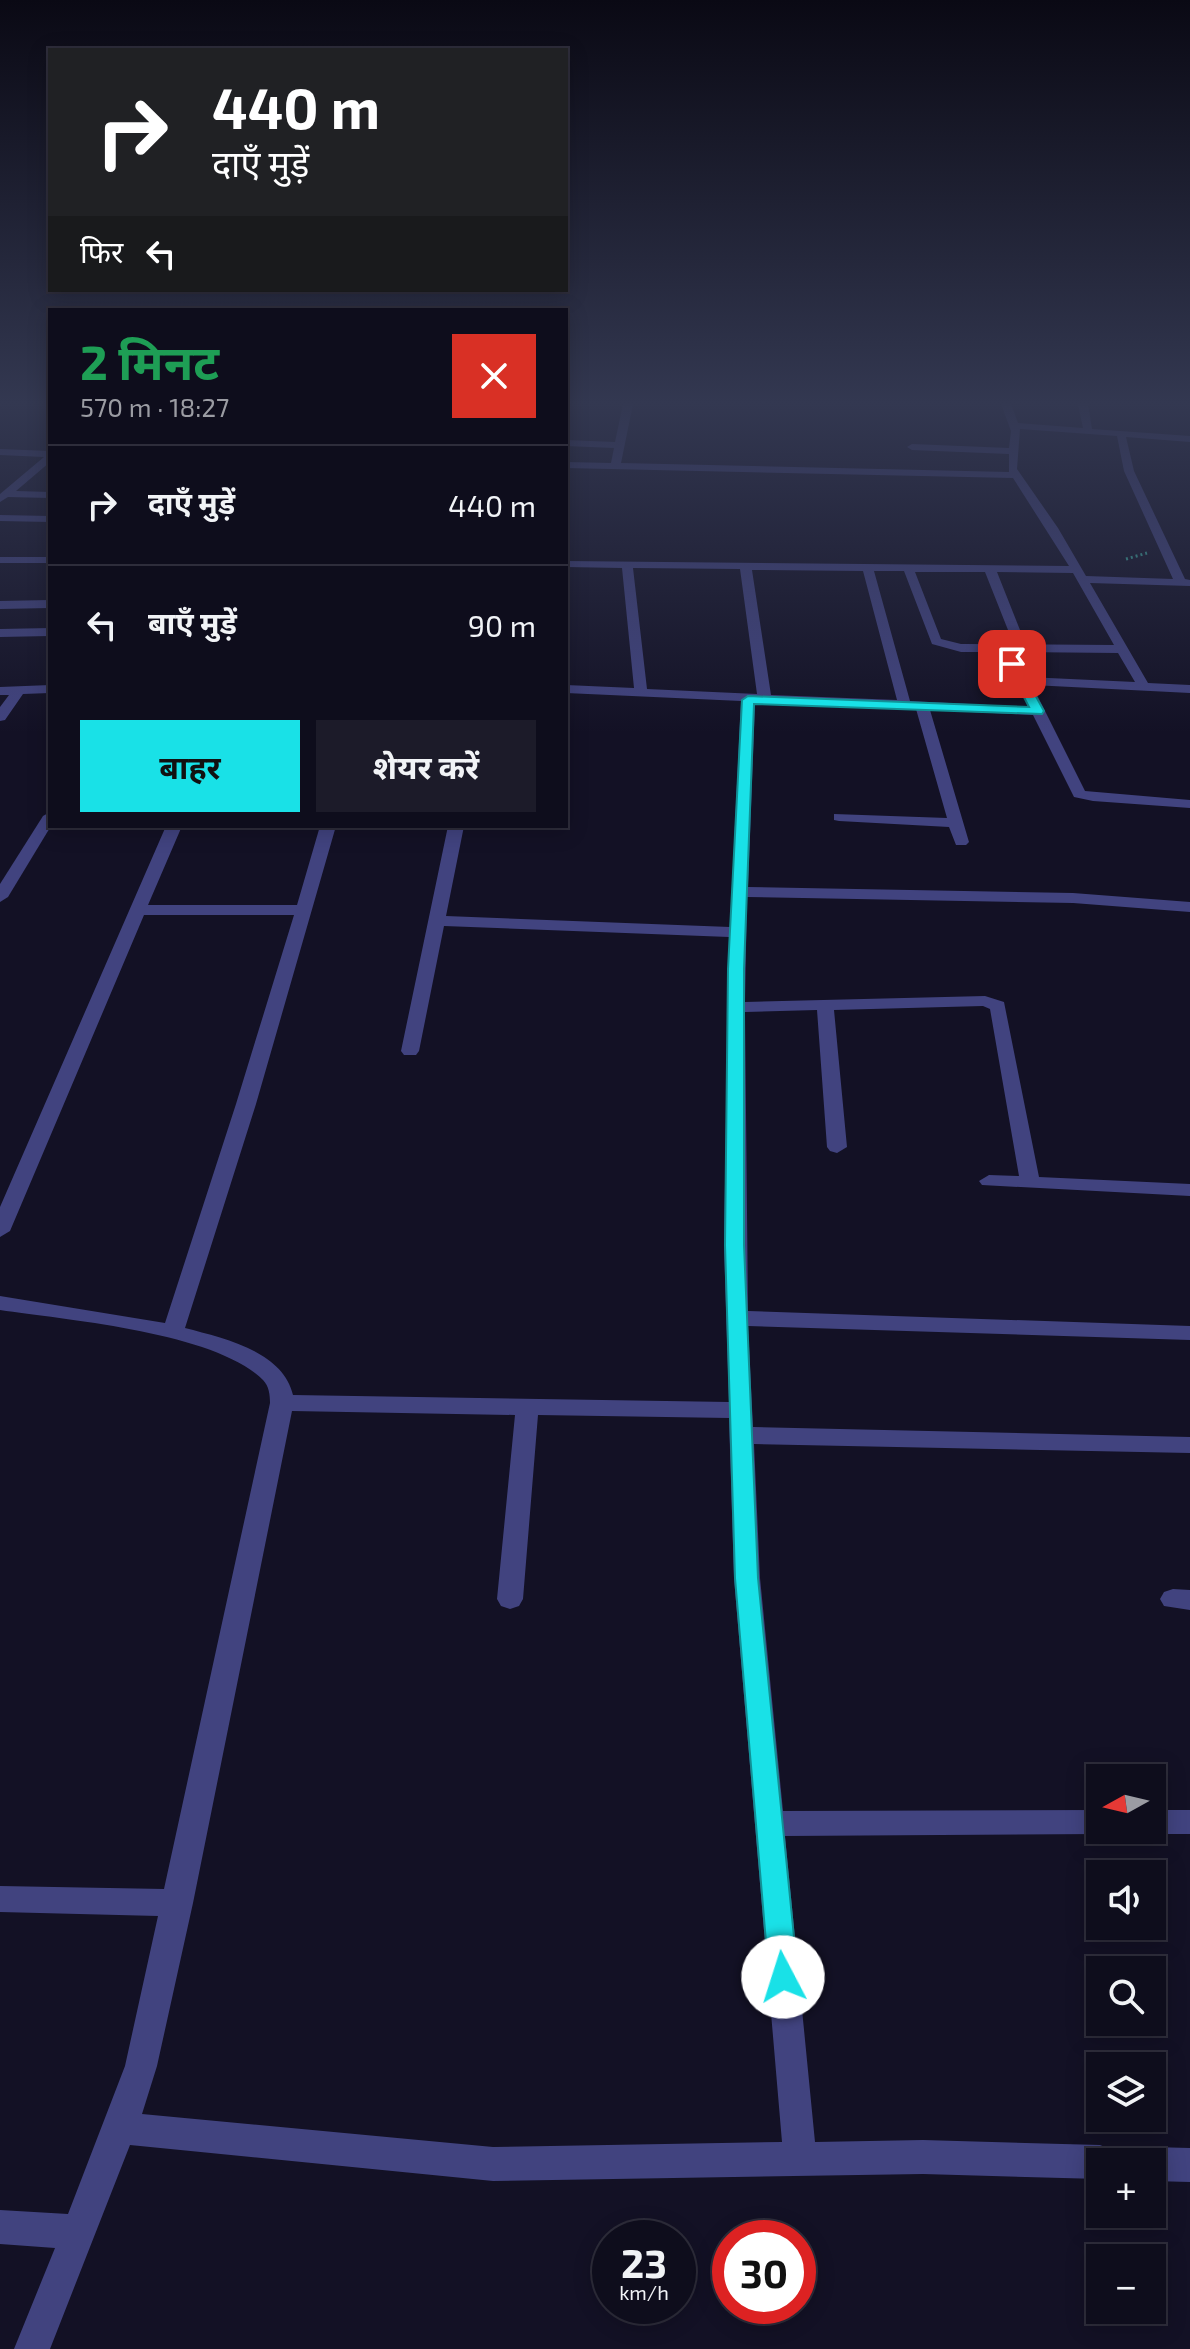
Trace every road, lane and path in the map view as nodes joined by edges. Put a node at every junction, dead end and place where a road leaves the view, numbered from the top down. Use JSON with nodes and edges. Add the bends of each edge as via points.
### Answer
{"nodes":[{"id":1,"x":1043,"y":514,"type":"edge"},
{"id":2,"x":1149,"y":514,"type":"edge"},
{"id":3,"x":1,"y":518,"type":"edge"},
{"id":4,"x":48,"y":519,"type":"edge"},
{"id":5,"x":1164,"y":547,"type":"junction"},
{"id":6,"x":48,"y":559,"type":"edge"},
{"id":7,"x":0,"y":560,"type":"edge"},
{"id":8,"x":568,"y":564,"type":"edge"},
{"id":9,"x":627,"y":564,"type":"junction"},
{"id":10,"x":745,"y":564,"type":"junction"},
{"id":11,"x":867,"y":566,"type":"junction"},
{"id":12,"x":908,"y":567,"type":"junction"},
{"id":13,"x":989,"y":568,"type":"junction"},
{"id":14,"x":1080,"y":574,"type":"junction"},
{"id":15,"x":1185,"y":583,"type":"edge"},
{"id":16,"x":48,"y":604,"type":"edge"},
{"id":17,"x":0,"y":605,"type":"edge"},
{"id":18,"x":1014,"y":630,"type":"dead end"},
{"id":19,"x":48,"y":632,"type":"edge"},
{"id":20,"x":0,"y":633,"type":"edge"},
{"id":21,"x":1002,"y":648,"type":"junction"},
{"id":22,"x":1123,"y":649,"type":"junction"},
{"id":23,"x":1023,"y":681,"type":"junction"},
{"id":24,"x":1144,"y":687,"type":"junction"},
{"id":25,"x":48,"y":689,"type":"edge"},
{"id":26,"x":568,"y":689,"type":"edge"},
{"id":27,"x":1190,"y":689,"type":"edge"},
{"id":28,"x":19,"y":690,"type":"junction"},
{"id":29,"x":0,"y":691,"type":"edge"},
{"id":30,"x":641,"y":693,"type":"junction"},
{"id":31,"x":756,"y":700,"type":"junction"},
{"id":32,"x":905,"y":706,"type":"junction"},
{"id":33,"x":922,"y":707,"type":"junction"},
{"id":34,"x":1038,"y":711,"type":"junction"},
{"id":35,"x":0,"y":717,"type":"edge"},
{"id":36,"x":1190,"y":804,"type":"edge"},
{"id":37,"x":839,"y":817,"type":"dead end"},
{"id":38,"x":48,"y":819,"type":"edge"},
{"id":39,"x":956,"y":823,"type":"junction"},
{"id":40,"x":173,"y":828,"type":"edge"},
{"id":41,"x":327,"y":828,"type":"edge"},
{"id":42,"x":456,"y":828,"type":"edge"},
{"id":43,"x":961,"y":842,"type":"dead end"},
{"id":44,"x":740,"y":892,"type":"junction"},
{"id":45,"x":0,"y":897,"type":"edge"},
{"id":46,"x":1190,"y":907,"type":"edge"},
{"id":47,"x":137,"y":910,"type":"junction"},
{"id":48,"x":303,"y":910,"type":"junction"},
{"id":49,"x":437,"y":921,"type":"junction"},
{"id":50,"x":738,"y":932,"type":"junction"},
{"id":51,"x":825,"y":1005,"type":"junction"},
{"id":52,"x":736,"y":1007,"type":"junction"},
{"id":53,"x":410,"y":1051,"type":"dead end"},
{"id":54,"x":837,"y":1147,"type":"dead end"},
{"id":55,"x":989,"y":1181,"type":"dead end"},
{"id":56,"x":1030,"y":1183,"type":"junction"},
{"id":57,"x":1190,"y":1190,"type":"edge"},
{"id":58,"x":0,"y":1231,"type":"edge"},
{"id":59,"x":0,"y":1303,"type":"edge"},
{"id":60,"x":737,"y":1318,"type":"junction"},
{"id":61,"x":173,"y":1332,"type":"junction"},
{"id":62,"x":1190,"y":1333,"type":"edge"},
{"id":63,"x":282,"y":1403,"type":"junction"},
{"id":64,"x":527,"y":1407,"type":"junction"},
{"id":65,"x":740,"y":1410,"type":"junction"},
{"id":66,"x":742,"y":1435,"type":"junction"},
{"id":67,"x":1190,"y":1445,"type":"edge"},
{"id":68,"x":510,"y":1599,"type":"dead end"},
{"id":69,"x":1086,"y":1822,"type":"edge"},
{"id":70,"x":1166,"y":1822,"type":"edge"},
{"id":71,"x":1190,"y":1822,"type":"edge"},
{"id":72,"x":770,"y":1824,"type":"junction"},
{"id":73,"x":0,"y":1899,"type":"edge"},
{"id":74,"x":178,"y":1903,"type":"junction"},
{"id":75,"x":120,"y":2128,"type":"junction"},
{"id":76,"x":800,"y":2160,"type":"junction"},
{"id":77,"x":1086,"y":2162,"type":"edge"},
{"id":78,"x":1166,"y":2164,"type":"edge"},
{"id":79,"x":1190,"y":2165,"type":"edge"},
{"id":80,"x":0,"y":2227,"type":"edge"},
{"id":81,"x":77,"y":2232,"type":"junction"},
{"id":82,"x":32,"y":2349,"type":"edge"}],
"edges":[{"from":1,"to":14,"type":"street"},
{"from":2,"to":5,"type":"street"},
{"from":3,"to":4,"type":"street"},
{"from":5,"to":14,"type":"path"},
{"from":5,"to":15,"type":"street"},
{"from":6,"to":7,"type":"street"},
{"from":8,"to":9,"type":"street"},
{"from":9,"to":10,"type":"street"},
{"from":9,"to":30,"type":"street"},
{"from":10,"to":11,"type":"street"},
{"from":10,"to":31,"type":"street"},
{"from":11,"to":12,"type":"street"},
{"from":11,"to":32,"type":"street"},
{"from":12,"to":13,"type":"street"},
{"from":12,"to":21,"type":"street","via":[[936,641],[961,648]]},
{"from":13,"to":14,"type":"street"},
{"from":13,"to":18,"type":"street"},
{"from":14,"to":15,"type":"street"},
{"from":14,"to":22,"type":"street"},
{"from":16,"to":17,"type":"street"},
{"from":19,"to":20,"type":"street"},
{"from":21,"to":22,"type":"street"},
{"from":21,"to":23,"type":"street"},
{"from":22,"to":24,"type":"street"},
{"from":23,"to":24,"type":"street"},
{"from":23,"to":34,"type":"street"},
{"from":24,"to":27,"type":"street"},
{"from":25,"to":28,"type":"street"},
{"from":26,"to":30,"type":"street"},
{"from":28,"to":29,"type":"street"},
{"from":28,"to":35,"type":"street"},
{"from":30,"to":31,"type":"street"},
{"from":31,"to":32,"type":"street"},
{"from":31,"to":44,"type":"street"},
{"from":32,"to":33,"type":"street"},
{"from":33,"to":34,"type":"street"},
{"from":33,"to":39,"type":"street"},
{"from":34,"to":36,"type":"street","via":[[1079,794]]},
{"from":37,"to":39,"type":"street"},
{"from":38,"to":45,"type":"street"},
{"from":39,"to":43,"type":"street"},
{"from":40,"to":47,"type":"street"},
{"from":41,"to":48,"type":"street"},
{"from":42,"to":49,"type":"street"},
{"from":44,"to":46,"type":"street","via":[[953,894]]},
{"from":44,"to":50,"type":"street"},
{"from":47,"to":48,"type":"street"},
{"from":47,"to":58,"type":"street"},
{"from":48,"to":61,"type":"street"},
{"from":49,"to":50,"type":"street"},
{"from":49,"to":53,"type":"street"},
{"from":50,"to":52,"type":"street"},
{"from":51,"to":52,"type":"street"},
{"from":51,"to":54,"type":"street"},
{"from":51,"to":56,"type":"street","via":[[985,1001],[998,1006]]},
{"from":52,"to":60,"type":"street"},
{"from":55,"to":56,"type":"street"},
{"from":56,"to":57,"type":"street"},
{"from":59,"to":61,"type":"street"},
{"from":60,"to":62,"type":"street"},
{"from":60,"to":65,"type":"street"},
{"from":61,"to":63,"type":"street","via":[[221,1346],[271,1374],[280,1386]]},
{"from":63,"to":64,"type":"street"},
{"from":63,"to":74,"type":"street"},
{"from":64,"to":65,"type":"street"},
{"from":64,"to":68,"type":"street"},
{"from":65,"to":66,"type":"street"},
{"from":66,"to":67,"type":"street"},
{"from":66,"to":72,"type":"street","via":[[747,1578]]},
{"from":69,"to":72,"type":"street"},
{"from":70,"to":71,"type":"street"},
{"from":72,"to":76,"type":"street"},
{"from":73,"to":74,"type":"street"},
{"from":74,"to":75,"type":"street","via":[[141,2066]]},
{"from":75,"to":76,"type":"street","via":[[493,2164]]},
{"from":75,"to":81,"type":"street"},
{"from":76,"to":77,"type":"street"},
{"from":78,"to":79,"type":"street"},
{"from":80,"to":81,"type":"street"},
{"from":81,"to":82,"type":"street"}]}
